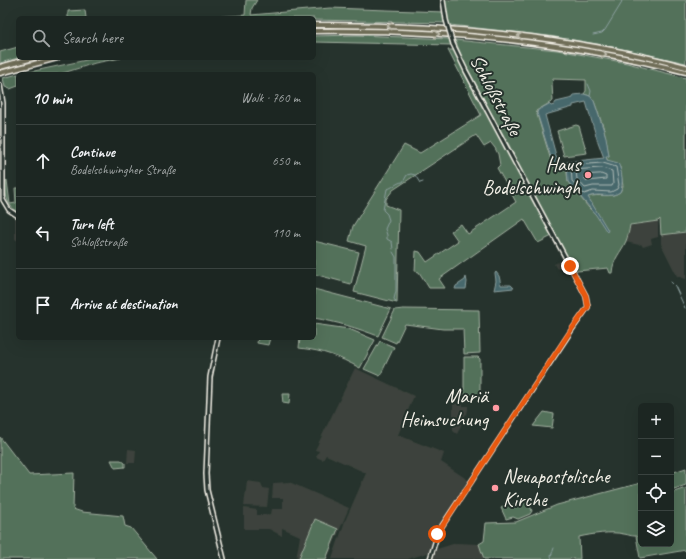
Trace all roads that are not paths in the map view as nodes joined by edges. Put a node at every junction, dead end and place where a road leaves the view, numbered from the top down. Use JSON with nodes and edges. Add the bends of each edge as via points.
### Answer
{"nodes":[{"id":1,"x":443,"y":0,"type":"edge"},
{"id":2,"x":316,"y":25,"type":"edge"},
{"id":3,"x":316,"y":30,"type":"edge"},
{"id":4,"x":26,"y":60,"type":"edge"},
{"id":5,"x":49,"y":60,"type":"edge"},
{"id":6,"x":0,"y":67,"type":"edge"},
{"id":7,"x":686,"y":67,"type":"edge"},
{"id":8,"x":686,"y":72,"type":"edge"},
{"id":9,"x":0,"y":73,"type":"edge"},
{"id":10,"x":0,"y":85,"type":"edge"},
{"id":11,"x":16,"y":215,"type":"edge"},
{"id":12,"x":218,"y":340,"type":"edge"},
{"id":13,"x":224,"y":559,"type":"edge"},
{"id":14,"x":430,"y":559,"type":"edge"}],
"edges":[{"from":1,"to":14,"type":"street","name":"Schloßstraße","bridge":true,"via":[[454,46],[586,296],[588,307],[440,528]]},
{"from":7,"to":2,"type":"highway","one_way":true,"via":[[566,42],[499,34],[432,28]]},
{"from":3,"to":8,"type":"highway","one_way":true,"via":[[429,33],[507,40],[626,58]]},
{"from":4,"to":6,"type":"highway"},
{"from":5,"to":9,"type":"highway"},
{"from":10,"to":11,"type":"street","via":[[3,103],[3,195],[9,210]]},
{"from":12,"to":13,"type":"street","via":[[210,378],[206,481]]}]}
